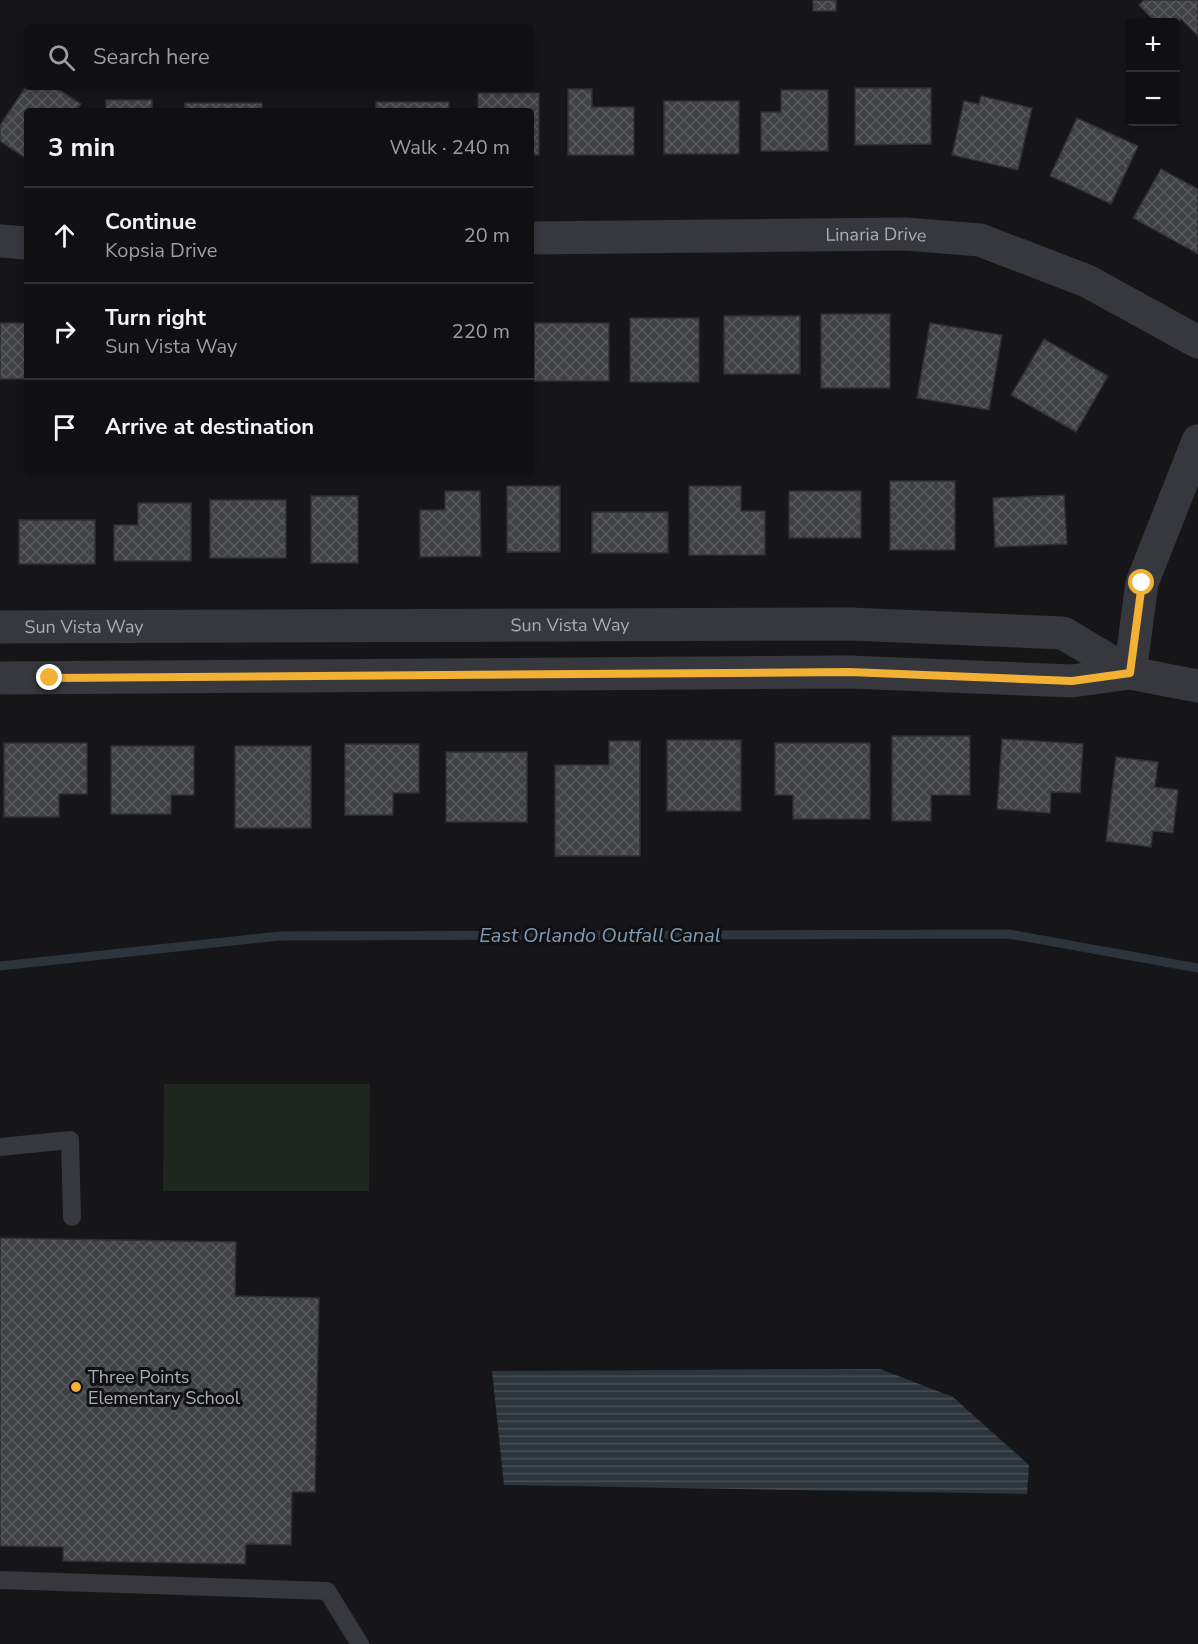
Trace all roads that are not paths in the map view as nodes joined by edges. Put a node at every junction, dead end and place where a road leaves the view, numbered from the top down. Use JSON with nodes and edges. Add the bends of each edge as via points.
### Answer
{"nodes":[{"id":1,"x":534,"y":238,"type":"edge"},
{"id":2,"x":0,"y":241,"type":"edge"},
{"id":3,"x":24,"y":243,"type":"edge"},
{"id":4,"x":1198,"y":342,"type":"edge"},
{"id":5,"x":1198,"y":441,"type":"edge"},
{"id":6,"x":0,"y":627,"type":"edge"},
{"id":7,"x":1130,"y":673,"type":"junction"},
{"id":8,"x":0,"y":678,"type":"edge"},
{"id":9,"x":1198,"y":686,"type":"edge"},
{"id":10,"x":0,"y":1147,"type":"edge"},
{"id":11,"x":72,"y":1217,"type":"dead end"},
{"id":12,"x":0,"y":1580,"type":"edge"},
{"id":13,"x":360,"y":1644,"type":"edge"}],
"edges":[{"from":1,"to":4,"type":"street","name":"Linaria Drive","via":[[905,234],[980,240],[1087,281]]},
{"from":2,"to":3,"type":"street"},
{"from":5,"to":7,"type":"street","via":[[1142,583]]},
{"from":6,"to":7,"type":"street","name":"Sun Vista Way","via":[[850,624],[1063,633]]},
{"from":7,"to":8,"type":"street","name":"Sun Vista Way","via":[[1072,681],[849,672]]},
{"from":7,"to":9,"type":"street","name":"Sun Vista Way"},
{"from":10,"to":11,"type":"lane","via":[[70,1140]]},
{"from":12,"to":13,"type":"lane","via":[[327,1591]]}]}
